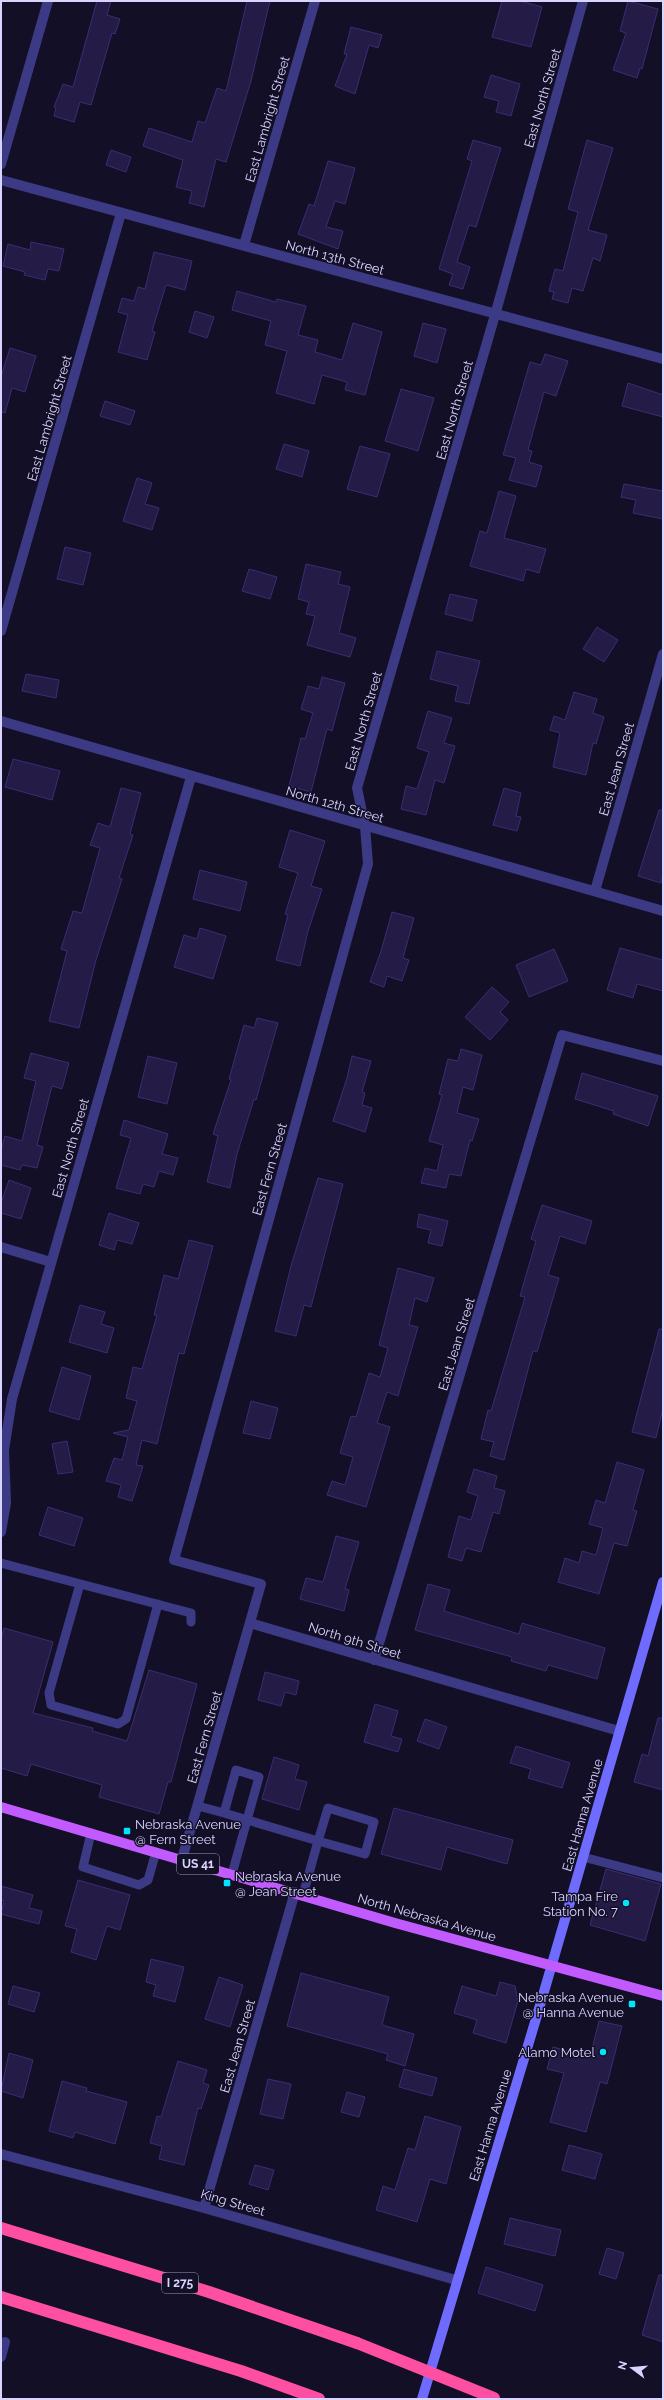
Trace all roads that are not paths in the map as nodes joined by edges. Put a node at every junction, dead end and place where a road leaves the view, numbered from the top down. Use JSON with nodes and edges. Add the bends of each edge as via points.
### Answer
{"nodes":[{"id":1,"x":48,"y":1,"type":"edge"},
{"id":2,"x":315,"y":1,"type":"edge"},
{"id":3,"x":583,"y":1,"type":"edge"},
{"id":4,"x":1,"y":164,"type":"edge"},
{"id":5,"x":1,"y":180,"type":"edge"},
{"id":6,"x":121,"y":213,"type":"junction"},
{"id":7,"x":244,"y":245,"type":"junction"},
{"id":8,"x":495,"y":315,"type":"junction"},
{"id":9,"x":663,"y":359,"type":"edge"},
{"id":10,"x":1,"y":631,"type":"edge"},
{"id":11,"x":663,"y":654,"type":"edge"},
{"id":12,"x":1,"y":721,"type":"edge"},
{"id":13,"x":192,"y":777,"type":"junction"},
{"id":14,"x":365,"y":826,"type":"junction"},
{"id":15,"x":595,"y":891,"type":"junction"},
{"id":16,"x":663,"y":911,"type":"edge"},
{"id":17,"x":663,"y":1061,"type":"edge"},
{"id":18,"x":1,"y":1247,"type":"edge"},
{"id":19,"x":51,"y":1262,"type":"junction"},
{"id":20,"x":1,"y":1532,"type":"edge"},
{"id":21,"x":1,"y":1563,"type":"edge"},
{"id":22,"x":663,"y":1582,"type":"edge"},
{"id":23,"x":80,"y":1584,"type":"junction"},
{"id":24,"x":158,"y":1604,"type":"junction"},
{"id":25,"x":191,"y":1622,"type":"dead end"},
{"id":26,"x":250,"y":1623,"type":"junction"},
{"id":27,"x":374,"y":1660,"type":"junction"},
{"id":28,"x":619,"y":1731,"type":"junction"},
{"id":29,"x":198,"y":1806,"type":"junction"},
{"id":30,"x":1,"y":1807,"type":"edge"},
{"id":31,"x":224,"y":1813,"type":"junction"},
{"id":32,"x":247,"y":1820,"type":"junction"},
{"id":33,"x":91,"y":1833,"type":"junction"},
{"id":34,"x":318,"y":1841,"type":"junction"},
{"id":35,"x":156,"y":1852,"type":"junction"},
{"id":36,"x":583,"y":1857,"type":"junction"},
{"id":37,"x":182,"y":1859,"type":"junction"},
{"id":38,"x":232,"y":1874,"type":"junction"},
{"id":39,"x":663,"y":1878,"type":"edge"},
{"id":40,"x":299,"y":1893,"type":"junction"},
{"id":41,"x":552,"y":1966,"type":"junction"},
{"id":42,"x":663,"y":1996,"type":"edge"},
{"id":43,"x":1,"y":2154,"type":"edge"},
{"id":44,"x":204,"y":2208,"type":"junction"},
{"id":45,"x":1,"y":2228,"type":"edge"},
{"id":46,"x":456,"y":2280,"type":"junction"},
{"id":47,"x":1,"y":2297,"type":"edge"},
{"id":48,"x":5,"y":2342,"type":"dead end"},
{"id":49,"x":1,"y":2357,"type":"edge"},
{"id":50,"x":495,"y":2398,"type":"edge"},
{"id":51,"x":319,"y":2399,"type":"edge"},
{"id":52,"x":422,"y":2399,"type":"edge"}],
"edges":[{"from":1,"to":4,"type":"street"},
{"from":2,"to":7,"type":"street","name":"East Lambright Street"},
{"from":3,"to":8,"type":"street","name":"East North Street"},
{"from":5,"to":6,"type":"street","name":"North 13th Street"},
{"from":6,"to":7,"type":"street","name":"North 13th Street"},
{"from":6,"to":10,"type":"street","name":"East Lambright Street"},
{"from":7,"to":8,"type":"street","name":"North 13th Street"},
{"from":8,"to":9,"type":"street","name":"North 13th Street"},
{"from":8,"to":14,"type":"street","name":"East North Street","via":[[357,788]]},
{"from":11,"to":15,"type":"street","name":"East Jean Street"},
{"from":12,"to":13,"type":"street","name":"North 12th Street"},
{"from":13,"to":14,"type":"street","name":"North 12th Street"},
{"from":13,"to":19,"type":"street","name":"East North Street"},
{"from":14,"to":15,"type":"street","name":"North 12th Street"},
{"from":14,"to":26,"type":"street","name":"East Fern Street","via":[[368,864],[174,1560],[261,1584]]},
{"from":15,"to":16,"type":"street","name":"North 12th Street"},
{"from":17,"to":27,"type":"street","name":"East Jean Street","via":[[562,1035]]},
{"from":18,"to":19,"type":"street"},
{"from":19,"to":20,"type":"street","name":"East North Street","via":[[12,1399],[4,1450],[6,1503]]},
{"from":21,"to":23,"type":"lane"},
{"from":22,"to":28,"type":"street","name":"East Hanna Avenue"},
{"from":23,"to":24,"type":"lane"},
{"from":23,"to":24,"type":"lane","via":[[49,1693],[51,1705],[118,1724],[126,1719]]},
{"from":24,"to":25,"type":"lane","via":[[191,1613]]},
{"from":26,"to":27,"type":"street","name":"North 9th Street"},
{"from":26,"to":29,"type":"street","name":"East Fern Street"},
{"from":27,"to":28,"type":"street","name":"North 9th Street"},
{"from":28,"to":36,"type":"street","name":"East Hanna Avenue"},
{"from":29,"to":31,"type":"lane"},
{"from":29,"to":37,"type":"street","name":"East Fern Street"},
{"from":30,"to":33,"type":"main road","name":"North Nebraska Avenue","number":"US 41"},
{"from":31,"to":32,"type":"lane"},
{"from":31,"to":32,"type":"lane","via":[[236,1770],[259,1777]]},
{"from":32,"to":34,"type":"lane"},
{"from":32,"to":38,"type":"lane"},
{"from":33,"to":35,"type":"main road","name":"North Nebraska Avenue","number":"US 41"},
{"from":33,"to":35,"type":"lane","via":[[83,1867],[140,1885],[148,1880]]},
{"from":34,"to":34,"type":"lane","via":[[365,1854],[374,1822],[328,1808]]},
{"from":34,"to":40,"type":"lane"},
{"from":35,"to":37,"type":"main road","name":"North Nebraska Avenue","number":"US 41"},
{"from":36,"to":39,"type":"lane"},
{"from":36,"to":41,"type":"street","name":"East Hanna Avenue"},
{"from":37,"to":38,"type":"main road","name":"North Nebraska Avenue","number":"US 41"},
{"from":38,"to":40,"type":"main road","name":"North Nebraska Avenue","number":"US 41"},
{"from":40,"to":41,"type":"main road","name":"North Nebraska Avenue","number":"US 41","via":[[395,1923]]},
{"from":40,"to":44,"type":"street","name":"East Jean Street"},
{"from":41,"to":42,"type":"main road","name":"North Nebraska Avenue","number":"US 41"},
{"from":41,"to":46,"type":"street","name":"East Hanna Avenue"},
{"from":43,"to":44,"type":"street","name":"King Street"},
{"from":44,"to":46,"type":"street","name":"King Street"},
{"from":45,"to":50,"type":"highway","number":"I 275","bridge":true,"via":[[209,2292],[357,2343]]},
{"from":46,"to":52,"type":"street","name":"East Hanna Avenue"},
{"from":47,"to":51,"type":"highway","via":[[241,2371]]},
{"from":48,"to":49,"type":"street"}]}
